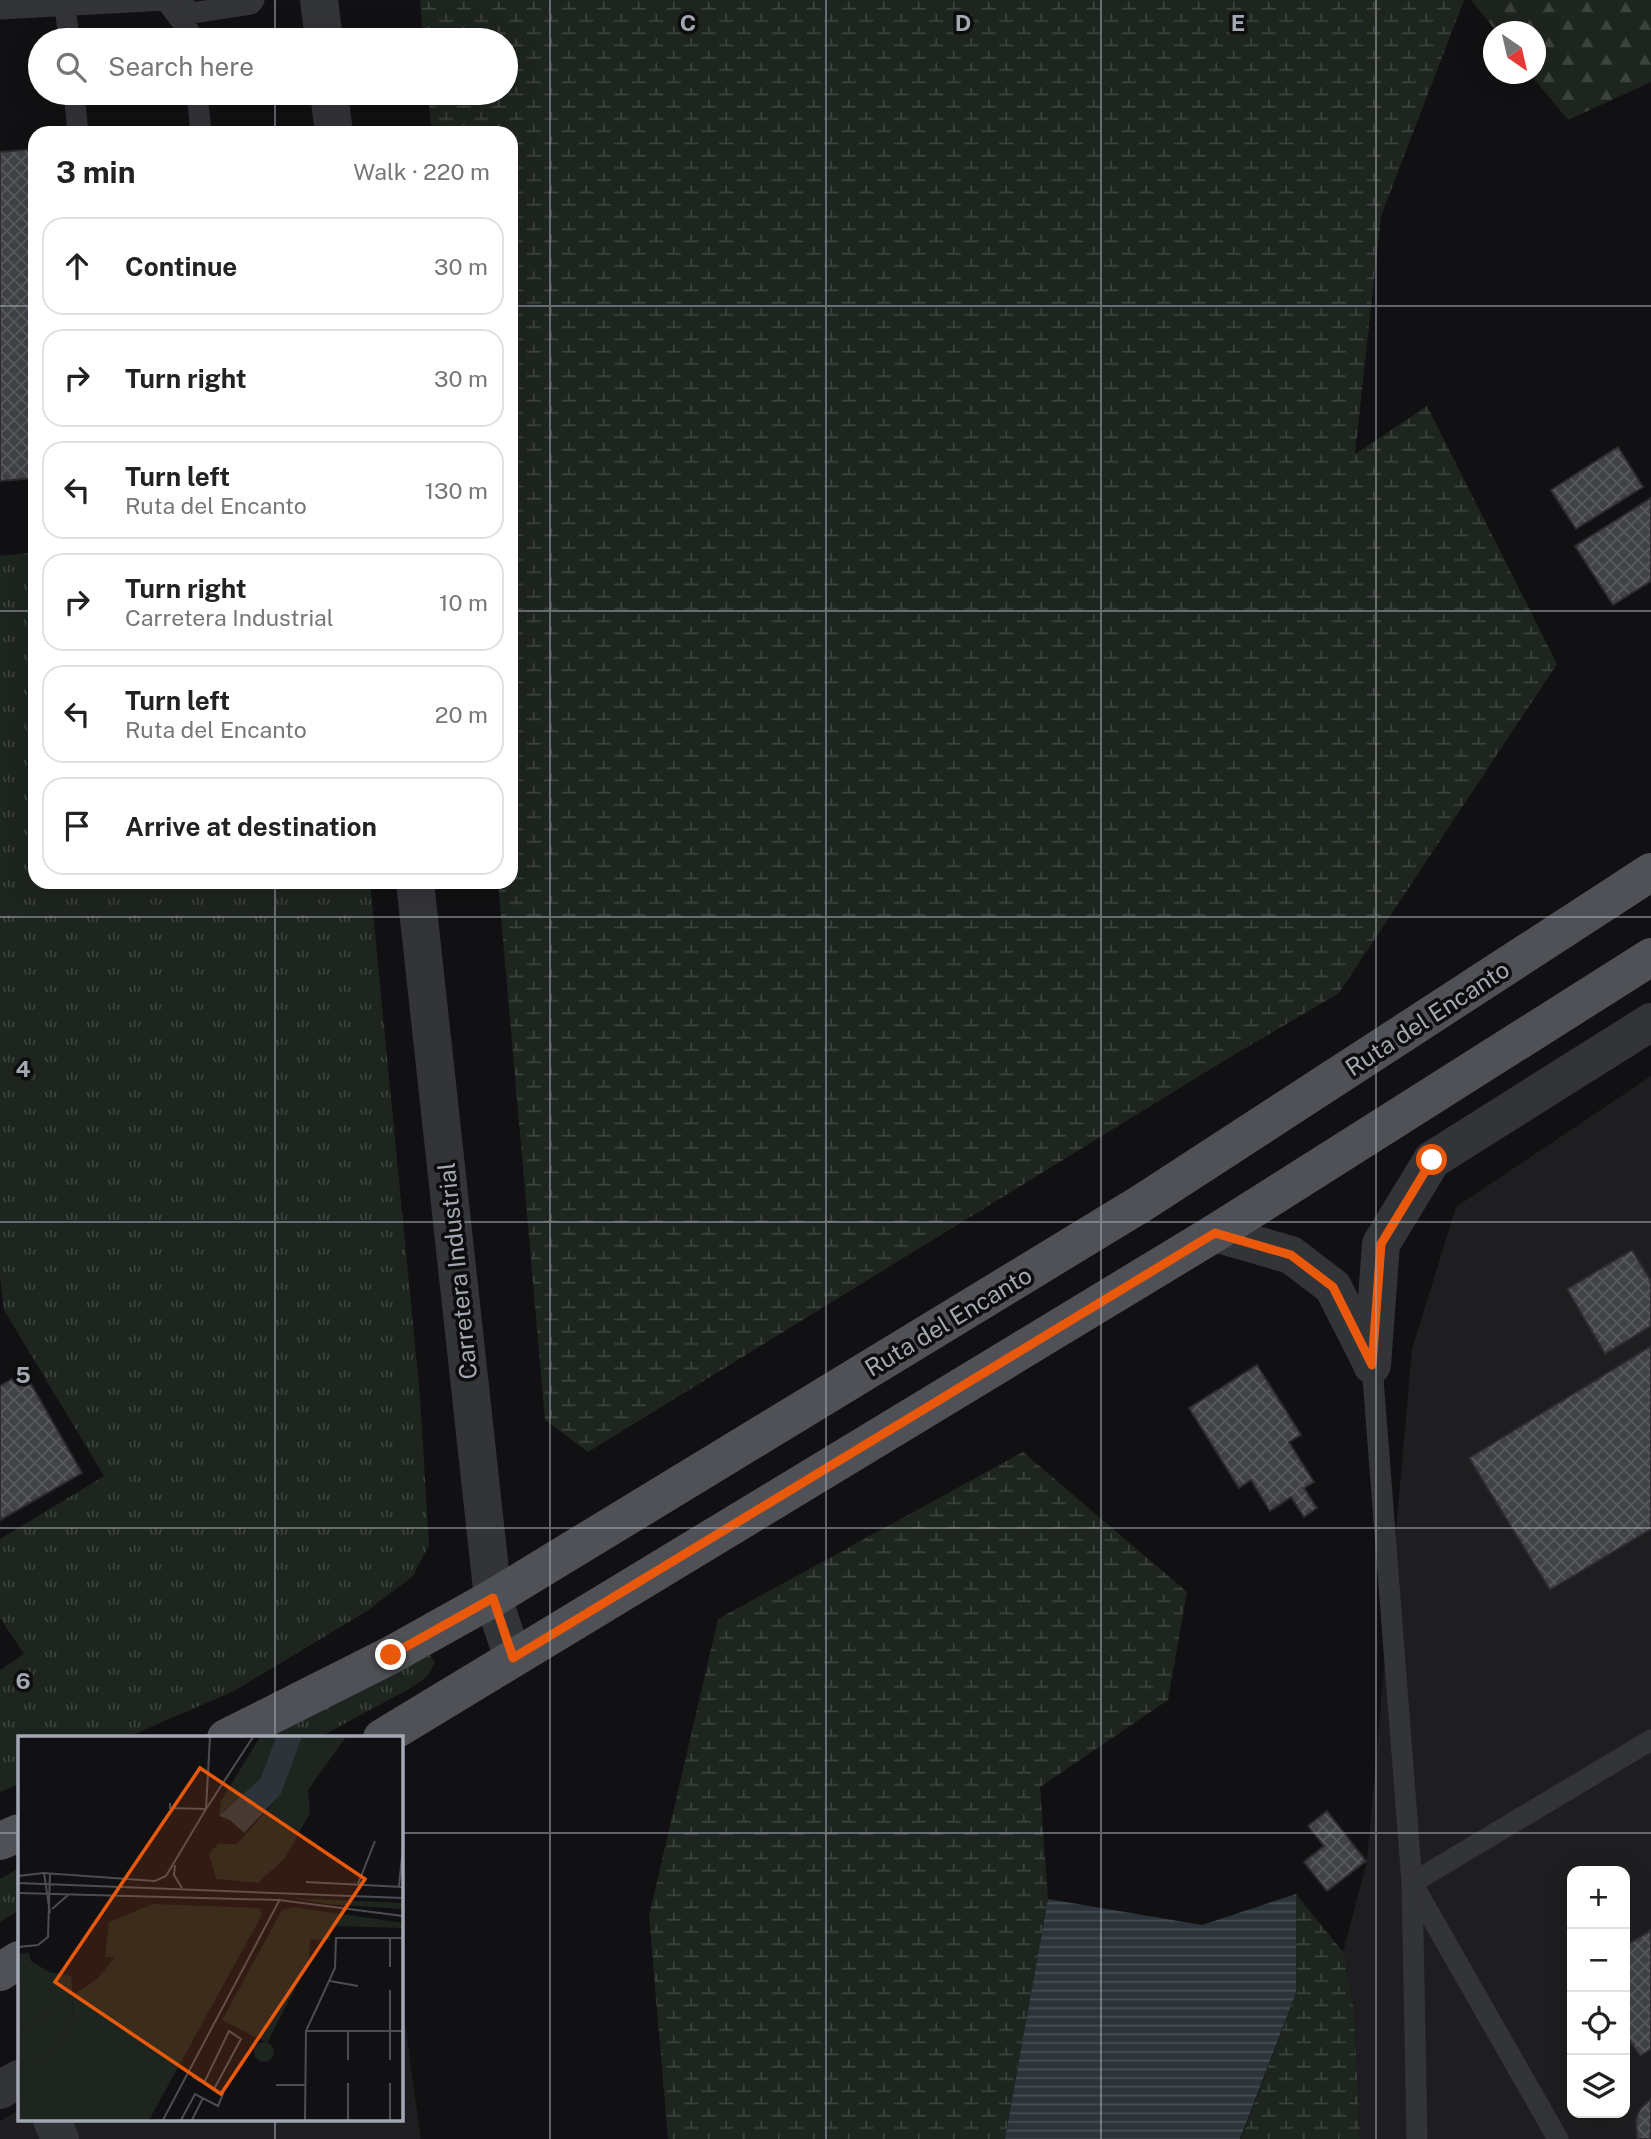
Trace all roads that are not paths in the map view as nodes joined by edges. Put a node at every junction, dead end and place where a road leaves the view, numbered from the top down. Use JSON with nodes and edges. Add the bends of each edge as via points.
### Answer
{"nodes":[{"id":1,"x":165,"y":0,"type":"edge"},
{"id":2,"x":177,"y":0,"type":"edge"},
{"id":3,"x":254,"y":0,"type":"edge"},
{"id":4,"x":319,"y":0,"type":"edge"},
{"id":5,"x":65,"y":6,"type":"junction"},
{"id":6,"x":0,"y":9,"type":"edge"},
{"id":7,"x":68,"y":28,"type":"edge"},
{"id":8,"x":186,"y":28,"type":"edge"},
{"id":9,"x":322,"y":28,"type":"edge"},
{"id":10,"x":75,"y":105,"type":"edge"},
{"id":11,"x":198,"y":105,"type":"edge"},
{"id":12,"x":330,"y":105,"type":"edge"},
{"id":13,"x":77,"y":126,"type":"edge"},
{"id":14,"x":200,"y":126,"type":"edge"},
{"id":15,"x":333,"y":126,"type":"edge"},
{"id":16,"x":1651,"y":872,"type":"edge"},
{"id":17,"x":416,"y":889,"type":"edge"},
{"id":18,"x":1651,"y":957,"type":"edge"},
{"id":19,"x":1651,"y":1022,"type":"edge"},
{"id":20,"x":1215,"y":1233,"type":"junction"},
{"id":21,"x":1372,"y":1365,"type":"junction"},
{"id":22,"x":493,"y":1598,"type":"junction"},
{"id":23,"x":513,"y":1658,"type":"junction"},
{"id":24,"x":230,"y":1736,"type":"edge"},
{"id":25,"x":385,"y":1736,"type":"edge"},
{"id":26,"x":1651,"y":1740,"type":"edge"},
{"id":27,"x":18,"y":1833,"type":"edge"},
{"id":28,"x":0,"y":1841,"type":"edge"},
{"id":29,"x":1412,"y":1883,"type":"junction"},
{"id":30,"x":18,"y":1961,"type":"edge"},
{"id":31,"x":0,"y":1972,"type":"edge"},
{"id":32,"x":18,"y":2080,"type":"edge"},
{"id":33,"x":0,"y":2090,"type":"edge"},
{"id":34,"x":53,"y":2122,"type":"edge"},
{"id":35,"x":60,"y":2139,"type":"edge"},
{"id":36,"x":1417,"y":2139,"type":"edge"},
{"id":37,"x":1558,"y":2139,"type":"edge"}],
"edges":[{"from":1,"to":5,"type":"lane"},
{"from":1,"to":8,"type":"lane"},
{"from":2,"to":3,"type":"lane","via":[[192,13]]},
{"from":4,"to":9,"type":"street"},
{"from":5,"to":6,"type":"lane"},
{"from":5,"to":7,"type":"lane"},
{"from":10,"to":13,"type":"lane"},
{"from":11,"to":14,"type":"lane"},
{"from":12,"to":15,"type":"street"},
{"from":16,"to":22,"type":"main road","name":"Ruta del Encanto","via":[[1130,1210]]},
{"from":17,"to":22,"type":"street","name":"Carretera Industrial"},
{"from":18,"to":20,"type":"main road"},
{"from":19,"to":21,"type":"street","via":[[1432,1160],[1381,1244]]},
{"from":20,"to":21,"type":"street","via":[[1291,1255],[1333,1287]]},
{"from":20,"to":23,"type":"main road"},
{"from":21,"to":29,"type":"lane"},
{"from":22,"to":23,"type":"street","name":"Carretera Industrial"},
{"from":22,"to":24,"type":"main road","name":"Ruta del Encanto"},
{"from":23,"to":25,"type":"main road"},
{"from":26,"to":29,"type":"lane"},
{"from":27,"to":28,"type":"main road"},
{"from":29,"to":36,"type":"lane"},
{"from":29,"to":37,"type":"lane"},
{"from":30,"to":31,"type":"main road"},
{"from":32,"to":33,"type":"street"},
{"from":34,"to":35,"type":"street"}]}
